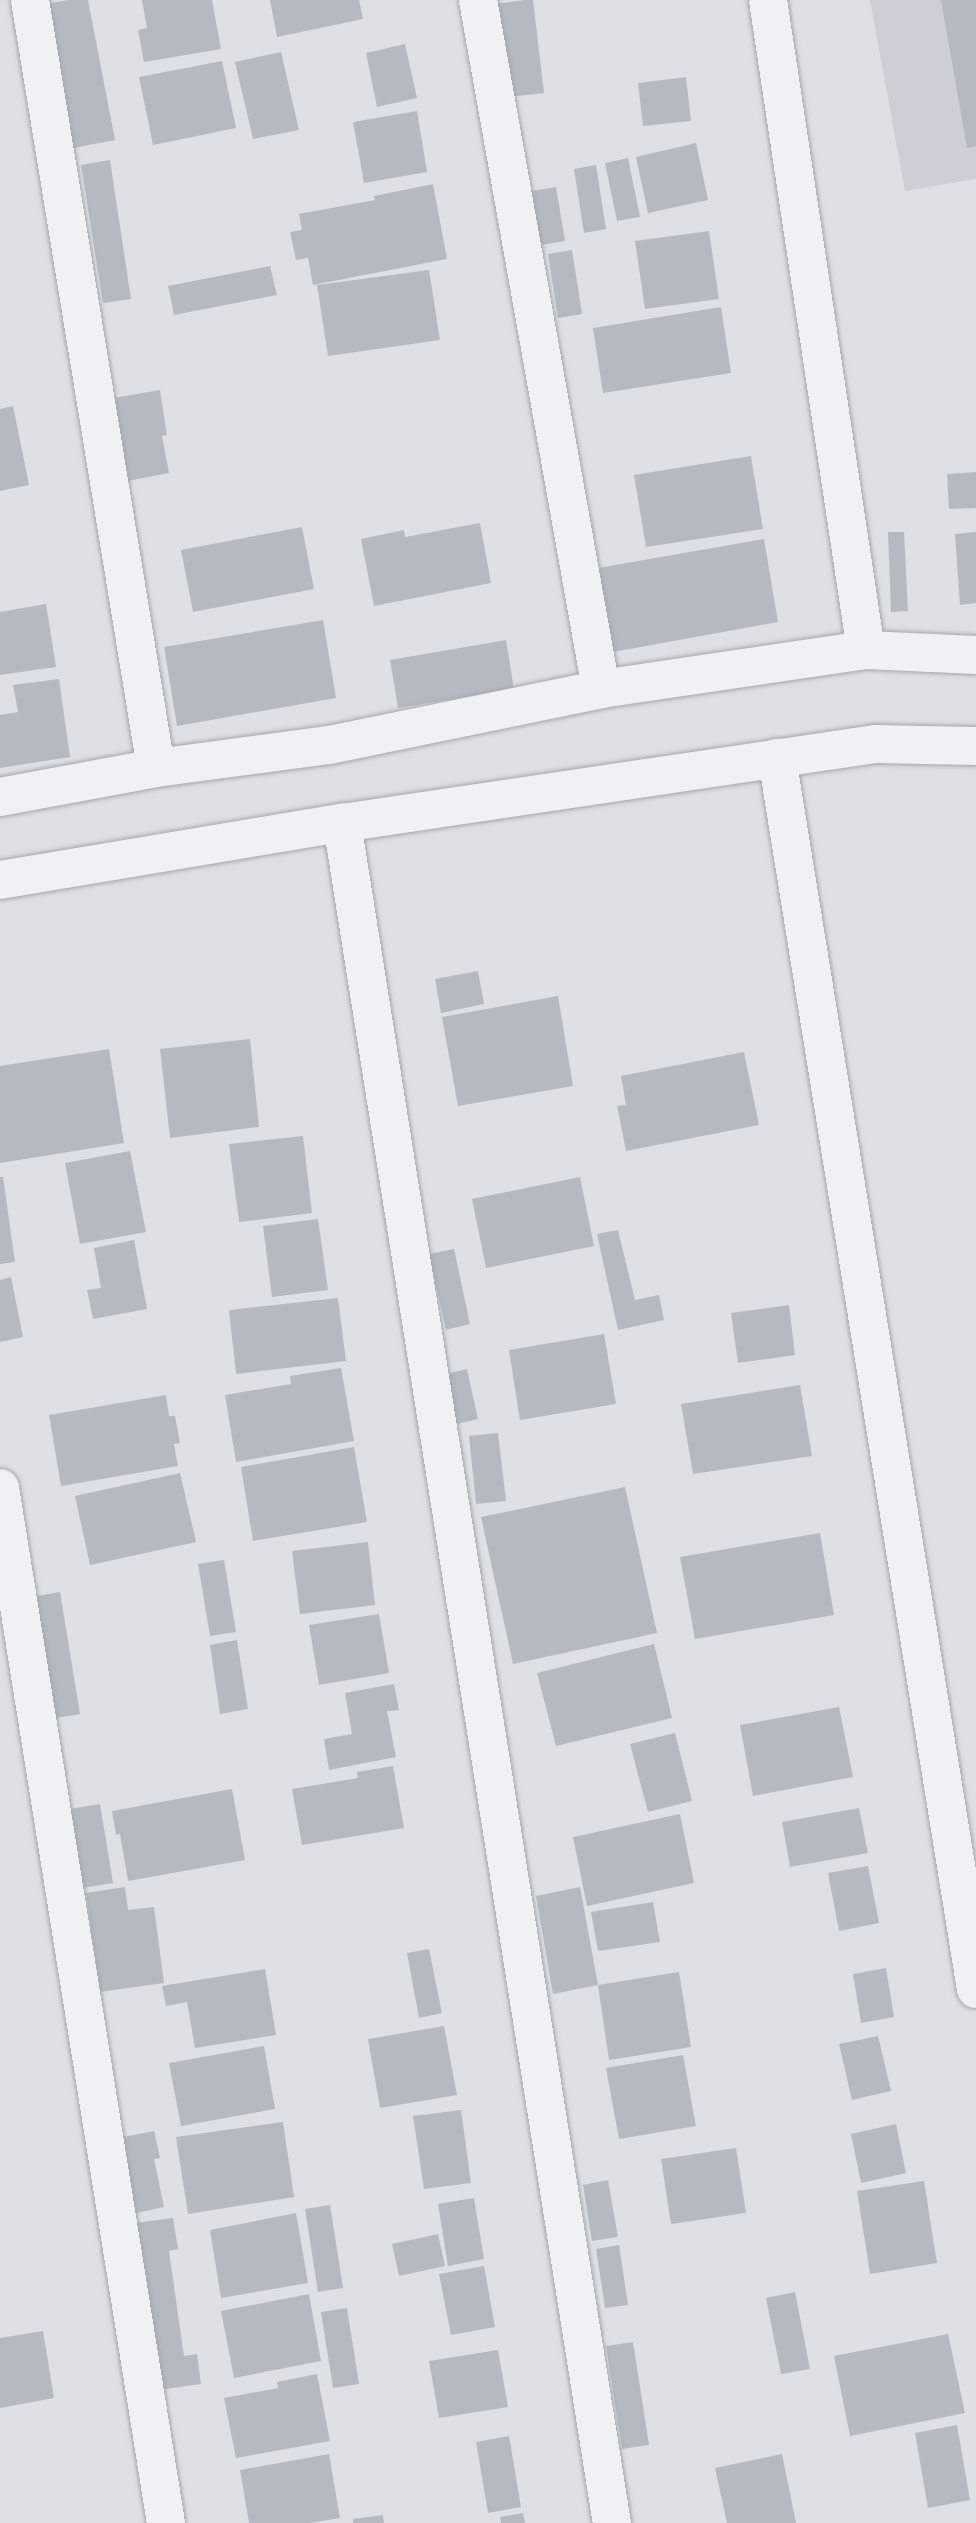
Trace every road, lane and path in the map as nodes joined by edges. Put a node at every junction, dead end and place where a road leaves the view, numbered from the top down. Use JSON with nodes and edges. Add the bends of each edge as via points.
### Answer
{"nodes":[{"id":1,"x":30,"y":0,"type":"edge"},
{"id":2,"x":478,"y":0,"type":"edge"},
{"id":3,"x":768,"y":0,"type":"edge"},
{"id":4,"x":866,"y":650,"type":"junction"},
{"id":5,"x":976,"y":654,"type":"edge"},
{"id":6,"x":601,"y":689,"type":"junction"},
{"id":7,"x":976,"y":746,"type":"edge"},
{"id":8,"x":777,"y":758,"type":"junction"},
{"id":9,"x":156,"y":768,"type":"junction"},
{"id":10,"x":0,"y":797,"type":"edge"},
{"id":11,"x":342,"y":822,"type":"junction"},
{"id":12,"x":0,"y":880,"type":"edge"},
{"id":13,"x":0,"y":1488,"type":"edge"},
{"id":14,"x":976,"y":1989,"type":"edge"},
{"id":15,"x":166,"y":2523,"type":"edge"},
{"id":16,"x":612,"y":2523,"type":"edge"}],
"edges":[{"from":1,"to":9,"type":"street"},
{"from":2,"to":6,"type":"street"},
{"from":3,"to":4,"type":"street"},
{"from":4,"to":5,"type":"street"},
{"from":4,"to":6,"type":"street"},
{"from":6,"to":9,"type":"street","via":[[329,745]]},
{"from":7,"to":8,"type":"street","via":[[875,744]]},
{"from":8,"to":11,"type":"street"},
{"from":8,"to":14,"type":"street"},
{"from":9,"to":10,"type":"street"},
{"from":11,"to":12,"type":"street"},
{"from":11,"to":16,"type":"street"},
{"from":13,"to":15,"type":"street"}]}
